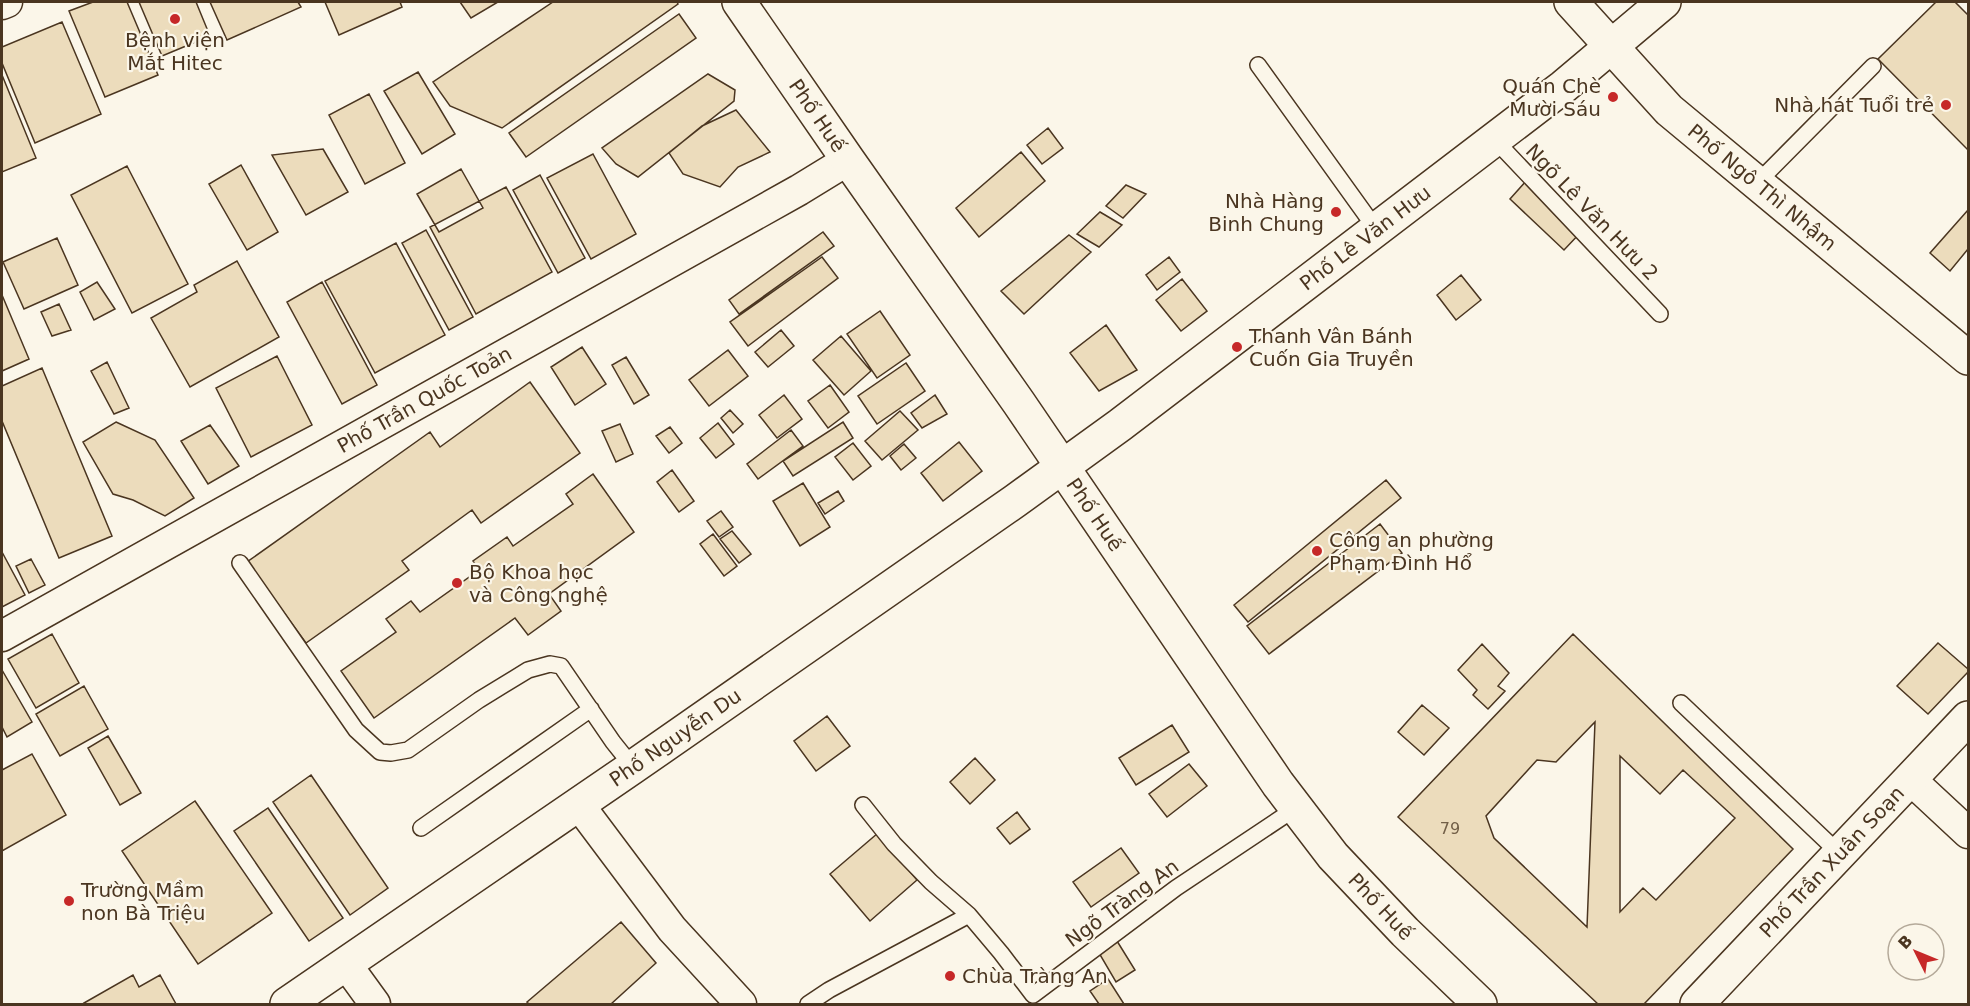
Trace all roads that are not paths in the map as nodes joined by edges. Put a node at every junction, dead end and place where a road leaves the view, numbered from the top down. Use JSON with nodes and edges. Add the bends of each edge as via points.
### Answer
{"nodes":[{"id":1,"x":7,"y":2,"type":"edge"},
{"id":2,"x":739,"y":2,"type":"edge"},
{"id":3,"x":1571,"y":2,"type":"edge"},
{"id":4,"x":1664,"y":2,"type":"edge"},
{"id":5,"x":2,"y":4,"type":"edge"},
{"id":6,"x":1610,"y":46,"type":"junction"},
{"id":7,"x":1258,"y":65,"type":"dead end"},
{"id":8,"x":1873,"y":66,"type":"dead end"},
{"id":9,"x":1494,"y":139,"type":"junction"},
{"id":10,"x":848,"y":160,"type":"junction"},
{"id":11,"x":1757,"y":183,"type":"junction"},
{"id":12,"x":1376,"y":229,"type":"junction"},
{"id":13,"x":1660,"y":314,"type":"dead end"},
{"id":14,"x":1968,"y":358,"type":"edge"},
{"id":15,"x":1062,"y":466,"type":"junction"},
{"id":16,"x":240,"y":563,"type":"dead end"},
{"id":17,"x":2,"y":636,"type":"edge"},
{"id":18,"x":1681,"y":703,"type":"dead end"},
{"id":19,"x":591,"y":709,"type":"junction"},
{"id":20,"x":1968,"y":718,"type":"edge"},
{"id":21,"x":633,"y":767,"type":"junction"},
{"id":22,"x":1910,"y":779,"type":"junction"},
{"id":23,"x":579,"y":805,"type":"junction"},
{"id":24,"x":863,"y":805,"type":"dead end"},
{"id":25,"x":1296,"y":808,"type":"junction"},
{"id":26,"x":421,"y":828,"type":"dead end"},
{"id":27,"x":1968,"y":833,"type":"edge"},
{"id":28,"x":1840,"y":854,"type":"junction"},
{"id":29,"x":969,"y":915,"type":"junction"},
{"id":30,"x":346,"y":964,"type":"junction"},
{"id":31,"x":287,"y":1005,"type":"edge"},
{"id":32,"x":375,"y":1005,"type":"edge"},
{"id":33,"x":741,"y":1005,"type":"edge"},
{"id":34,"x":808,"y":1005,"type":"edge"},
{"id":35,"x":1480,"y":1005,"type":"edge"},
{"id":36,"x":1697,"y":1005,"type":"edge"}],
"edges":[{"from":1,"to":5,"type":"street"},
{"from":2,"to":10,"type":"street","name":"Phố Huế"},
{"from":3,"to":6,"type":"street","name":"Phố Ngô Thì Nhậm"},
{"from":4,"to":6,"type":"street","name":"Phố Lê Văn Hưu"},
{"from":6,"to":9,"type":"street","name":"Phố Lê Văn Hưu"},
{"from":6,"to":11,"type":"street","name":"Phố Ngô Thì Nhậm","via":[[1669,110]]},
{"from":7,"to":12,"type":"lane"},
{"from":8,"to":11,"type":"lane"},
{"from":9,"to":12,"type":"street","name":"Phố Lê Văn Hưu"},
{"from":9,"to":13,"type":"lane","name":"Ngõ Lê Văn Hưu 2"},
{"from":10,"to":15,"type":"street","name":"Phố Huế"},
{"from":10,"to":17,"type":"street","name":"Phố Trần Quốc Toản"},
{"from":11,"to":14,"type":"street","name":"Phố Ngô Thì Nhậm"},
{"from":12,"to":15,"type":"street","name":"Phố Lê Văn Hưu"},
{"from":15,"to":21,"type":"street","name":"Phố Nguyễn Du"},
{"from":15,"to":25,"type":"street","name":"Phố Huế"},
{"from":16,"to":19,"type":"lane","via":[[356,730],[380,752],[408,750],[478,700],[528,670],[550,664],[561,666]]},
{"from":18,"to":28,"type":"lane"},
{"from":19,"to":21,"type":"lane"},
{"from":19,"to":26,"type":"lane"},
{"from":20,"to":22,"type":"street","name":"Phố Trần Xuân Soạn"},
{"from":21,"to":23,"type":"street","name":"Phố Nguyễn Du"},
{"from":22,"to":27,"type":"street"},
{"from":22,"to":28,"type":"street","name":"Phố Trần Xuân Soạn"},
{"from":23,"to":30,"type":"street","name":"Phố Nguyễn Du"},
{"from":23,"to":33,"type":"street","via":[[672,929]]},
{"from":24,"to":29,"type":"lane","via":[[894,844]]},
{"from":25,"to":29,"type":"lane","name":"Ngõ Tràng An","via":[[1176,888],[1033,995]]},
{"from":25,"to":35,"type":"street","name":"Phố Huế","via":[[1333,856]]},
{"from":28,"to":36,"type":"street","name":"Phố Trần Xuân Soạn"},
{"from":29,"to":34,"type":"lane"},
{"from":30,"to":31,"type":"street","name":"Phố Nguyễn Du"},
{"from":30,"to":32,"type":"street"}]}
